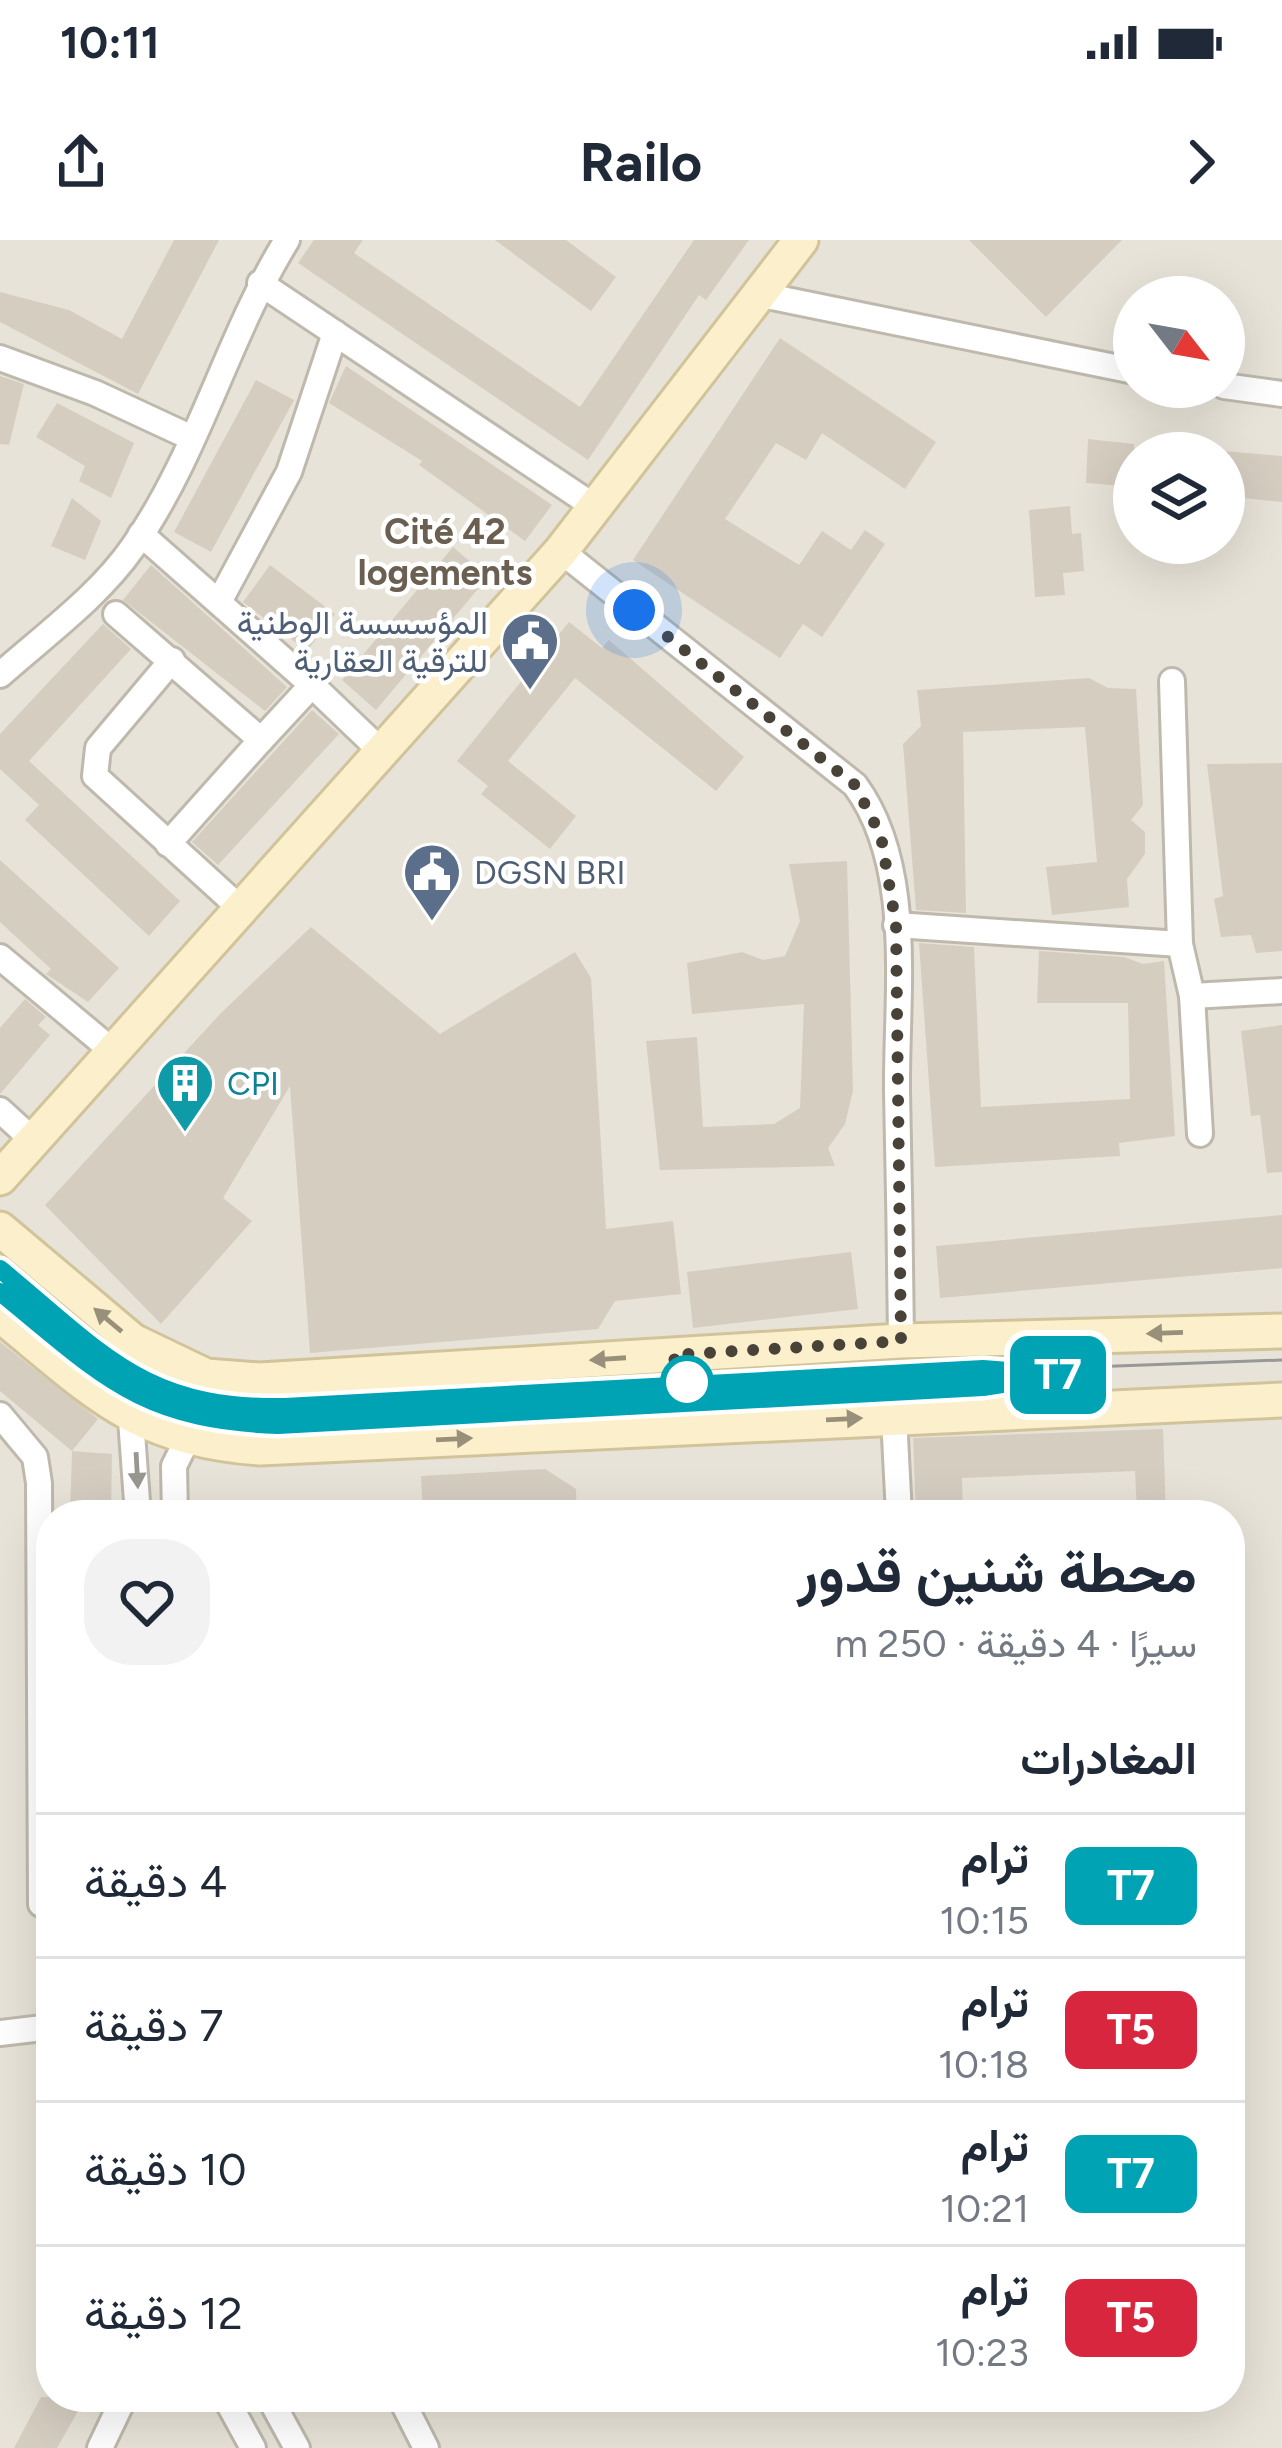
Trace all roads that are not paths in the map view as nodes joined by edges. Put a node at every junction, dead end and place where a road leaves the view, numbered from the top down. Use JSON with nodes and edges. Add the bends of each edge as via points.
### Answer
{"nodes":[{"id":1,"x":287,"y":240,"type":"edge"},
{"id":2,"x":801,"y":240,"type":"edge"},
{"id":3,"x":260,"y":283,"type":"junction"},
{"id":4,"x":762,"y":295,"type":"junction"},
{"id":5,"x":334,"y":333,"type":"junction"},
{"id":6,"x":0,"y":358,"type":"edge"},
{"id":7,"x":1113,"y":367,"type":"edge"},
{"id":8,"x":1245,"y":389,"type":"edge"},
{"id":9,"x":1282,"y":394,"type":"edge"},
{"id":10,"x":192,"y":439,"type":"junction"},
{"id":11,"x":595,"y":508,"type":"junction"},
{"id":12,"x":141,"y":534,"type":"junction"},
{"id":13,"x":560,"y":551,"type":"junction"},
{"id":14,"x":220,"y":600,"type":"junction"},
{"id":15,"x":116,"y":614,"type":"dead end"},
{"id":16,"x":172,"y":660,"type":"junction"},
{"id":17,"x":0,"y":675,"type":"edge"},
{"id":18,"x":1172,"y":681,"type":"dead end"},
{"id":19,"x":312,"y":685,"type":"junction"},
{"id":20,"x":261,"y":740,"type":"junction"},
{"id":21,"x":382,"y":752,"type":"junction"},
{"id":22,"x":168,"y":844,"type":"junction"},
{"id":23,"x":242,"y":909,"type":"junction"},
{"id":24,"x":896,"y":925,"type":"junction"},
{"id":25,"x":1180,"y":944,"type":"junction"},
{"id":26,"x":0,"y":957,"type":"edge"},
{"id":27,"x":1282,"y":991,"type":"edge"},
{"id":28,"x":1192,"y":996,"type":"junction"},
{"id":29,"x":115,"y":1053,"type":"junction"},
{"id":30,"x":0,"y":1109,"type":"edge"},
{"id":31,"x":1200,"y":1134,"type":"dead end"},
{"id":32,"x":35,"y":1142,"type":"junction"},
{"id":33,"x":0,"y":1178,"type":"edge"},
{"id":34,"x":0,"y":1229,"type":"edge"},
{"id":35,"x":0,"y":1315,"type":"edge"},
{"id":36,"x":1282,"y":1331,"type":"edge"},
{"id":37,"x":901,"y":1341,"type":"junction"},
{"id":38,"x":158,"y":1353,"type":"junction"},
{"id":39,"x":206,"y":1376,"type":"junction"},
{"id":40,"x":1282,"y":1400,"type":"edge"},
{"id":41,"x":0,"y":1415,"type":"edge"},
{"id":42,"x":894,"y":1417,"type":"junction"},
{"id":43,"x":132,"y":1419,"type":"junction"},
{"id":44,"x":187,"y":1440,"type":"junction"},
{"id":45,"x":39,"y":1500,"type":"edge"},
{"id":46,"x":138,"y":1500,"type":"edge"},
{"id":47,"x":175,"y":1500,"type":"edge"},
{"id":48,"x":898,"y":1500,"type":"edge"},
{"id":49,"x":36,"y":2029,"type":"edge"},
{"id":50,"x":0,"y":2033,"type":"edge"},
{"id":51,"x":118,"y":2412,"type":"edge"},
{"id":52,"x":233,"y":2412,"type":"edge"},
{"id":53,"x":277,"y":2412,"type":"edge"},
{"id":54,"x":408,"y":2412,"type":"edge"},
{"id":55,"x":100,"y":2448,"type":"edge"},
{"id":56,"x":253,"y":2448,"type":"edge"},
{"id":57,"x":297,"y":2448,"type":"edge"},
{"id":58,"x":426,"y":2448,"type":"edge"}],
"edges":[{"from":1,"to":3,"type":"street"},
{"from":2,"to":4,"type":"street"},
{"from":3,"to":5,"type":"street"},
{"from":3,"to":10,"type":"street"},
{"from":4,"to":7,"type":"street"},
{"from":4,"to":11,"type":"street"},
{"from":5,"to":11,"type":"street"},
{"from":5,"to":14,"type":"street","via":[[290,472]]},
{"from":6,"to":10,"type":"street"},
{"from":8,"to":9,"type":"street"},
{"from":10,"to":12,"type":"street"},
{"from":11,"to":13,"type":"street"},
{"from":12,"to":14,"type":"street"},
{"from":12,"to":17,"type":"street","via":[[98,587]]},
{"from":13,"to":21,"type":"street"},
{"from":13,"to":24,"type":"street","via":[[855,785],[881,836]]},
{"from":14,"to":19,"type":"street"},
{"from":15,"to":16,"type":"street"},
{"from":16,"to":20,"type":"street"},
{"from":16,"to":22,"type":"street","via":[[104,740],[92,766],[101,786]]},
{"from":18,"to":25,"type":"street"},
{"from":19,"to":20,"type":"street"},
{"from":19,"to":21,"type":"street"},
{"from":20,"to":22,"type":"street"},
{"from":21,"to":23,"type":"street"},
{"from":22,"to":23,"type":"street"},
{"from":23,"to":29,"type":"street"},
{"from":24,"to":25,"type":"street"},
{"from":24,"to":37,"type":"street"},
{"from":25,"to":28,"type":"street"},
{"from":26,"to":29,"type":"street"},
{"from":27,"to":28,"type":"street"},
{"from":28,"to":31,"type":"street"},
{"from":29,"to":32,"type":"street"},
{"from":30,"to":32,"type":"street"},
{"from":32,"to":33,"type":"street"},
{"from":38,"to":34,"type":"street","one_way":true},
{"from":35,"to":43,"type":"street"},
{"from":36,"to":37,"type":"street","one_way":true},
{"from":37,"to":39,"type":"street","one_way":true,"via":[[260,1380]]},
{"from":38,"to":39,"type":"street"},
{"from":38,"to":43,"type":"street","via":[[134,1376]]},
{"from":39,"to":44,"type":"street","via":[[207,1400]]},
{"from":40,"to":42,"type":"street"},
{"from":41,"to":45,"type":"street","via":[[34,1457]]},
{"from":44,"to":42,"type":"street","one_way":true,"via":[[260,1448]]},
{"from":42,"to":48,"type":"street"},
{"from":43,"to":44,"type":"street"},
{"from":43,"to":46,"type":"street","one_way":true},
{"from":44,"to":47,"type":"street","via":[[174,1466]]},
{"from":49,"to":50,"type":"street"},
{"from":51,"to":55,"type":"street"},
{"from":52,"to":56,"type":"street"},
{"from":53,"to":57,"type":"street"},
{"from":54,"to":58,"type":"street"}]}
